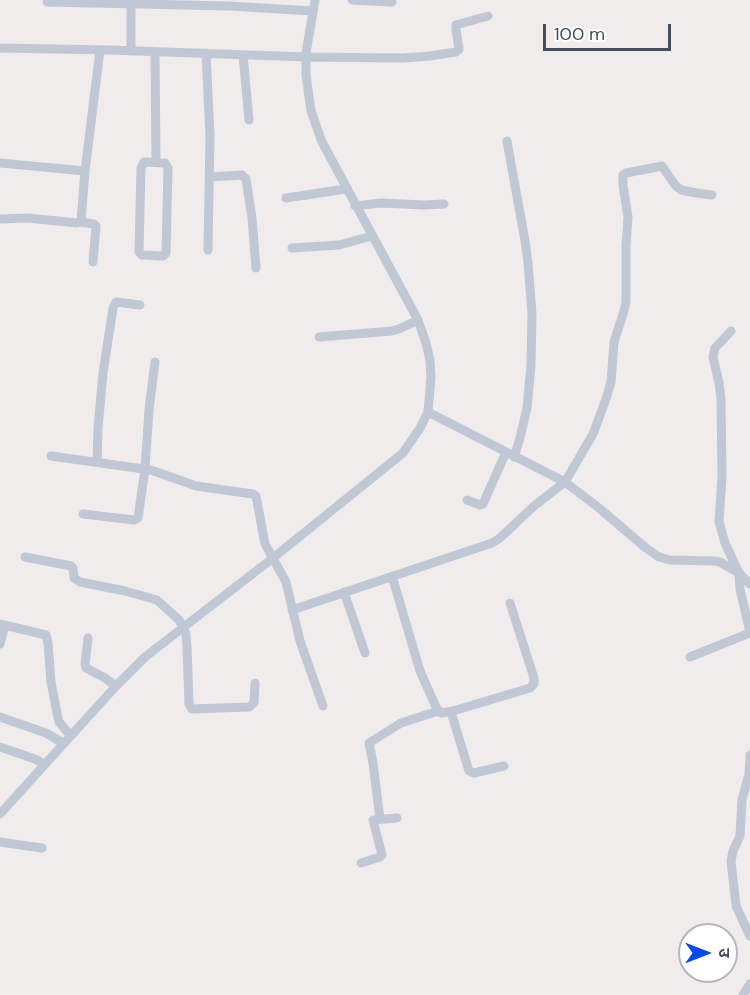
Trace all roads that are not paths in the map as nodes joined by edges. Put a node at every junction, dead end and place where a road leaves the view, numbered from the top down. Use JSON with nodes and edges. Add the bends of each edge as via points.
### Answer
{"nodes":[{"id":1,"x":315,"y":0,"type":"edge"},
{"id":2,"x":352,"y":0,"type":"edge"},
{"id":3,"x":47,"y":2,"type":"dead end"},
{"id":4,"x":392,"y":2,"type":"dead end"},
{"id":5,"x":131,"y":3,"type":"junction"},
{"id":6,"x":307,"y":11,"type":"junction"},
{"id":7,"x":488,"y":16,"type":"dead end"},
{"id":8,"x":0,"y":48,"type":"edge"},
{"id":9,"x":100,"y":50,"type":"junction"},
{"id":10,"x":131,"y":51,"type":"junction"},
{"id":11,"x":155,"y":51,"type":"junction"},
{"id":12,"x":206,"y":53,"type":"junction"},
{"id":13,"x":243,"y":54,"type":"junction"},
{"id":14,"x":298,"y":56,"type":"junction"},
{"id":15,"x":249,"y":120,"type":"dead end"},
{"id":16,"x":507,"y":141,"type":"dead end"},
{"id":17,"x":156,"y":162,"type":"junction"},
{"id":18,"x":0,"y":163,"type":"edge"},
{"id":19,"x":85,"y":171,"type":"junction"},
{"id":20,"x":210,"y":177,"type":"junction"},
{"id":21,"x":340,"y":191,"type":"junction"},
{"id":22,"x":712,"y":195,"type":"dead end"},
{"id":23,"x":286,"y":198,"type":"dead end"},
{"id":24,"x":444,"y":204,"type":"dead end"},
{"id":25,"x":356,"y":206,"type":"junction"},
{"id":26,"x":0,"y":219,"type":"edge"},
{"id":27,"x":79,"y":222,"type":"junction"},
{"id":28,"x":366,"y":238,"type":"junction"},
{"id":29,"x":292,"y":248,"type":"dead end"},
{"id":30,"x":208,"y":250,"type":"dead end"},
{"id":31,"x":93,"y":262,"type":"dead end"},
{"id":32,"x":256,"y":268,"type":"dead end"},
{"id":33,"x":140,"y":305,"type":"dead end"},
{"id":34,"x":412,"y":323,"type":"junction"},
{"id":35,"x":730,"y":331,"type":"dead end"},
{"id":36,"x":319,"y":337,"type":"dead end"},
{"id":37,"x":155,"y":362,"type":"dead end"},
{"id":38,"x":428,"y":412,"type":"junction"},
{"id":39,"x":510,"y":454,"type":"junction"},
{"id":40,"x":51,"y":456,"type":"dead end"},
{"id":41,"x":97,"y":462,"type":"junction"},
{"id":42,"x":145,"y":469,"type":"junction"},
{"id":43,"x":565,"y":482,"type":"junction"},
{"id":44,"x":467,"y":500,"type":"dead end"},
{"id":45,"x":83,"y":514,"type":"dead end"},
{"id":46,"x":271,"y":554,"type":"junction"},
{"id":47,"x":25,"y":557,"type":"dead end"},
{"id":48,"x":739,"y":573,"type":"junction"},
{"id":49,"x":392,"y":576,"type":"junction"},
{"id":50,"x":750,"y":584,"type":"edge"},
{"id":51,"x":344,"y":592,"type":"junction"},
{"id":52,"x":510,"y":603,"type":"dead end"},
{"id":53,"x":292,"y":610,"type":"junction"},
{"id":54,"x":181,"y":624,"type":"junction"},
{"id":55,"x":2,"y":625,"type":"edge"},
{"id":56,"x":750,"y":632,"type":"edge"},
{"id":57,"x":88,"y":638,"type":"dead end"},
{"id":58,"x":0,"y":644,"type":"edge"},
{"id":59,"x":365,"y":653,"type":"dead end"},
{"id":60,"x":690,"y":657,"type":"dead end"},
{"id":61,"x":110,"y":681,"type":"junction"},
{"id":62,"x":255,"y":683,"type":"dead end"},
{"id":63,"x":323,"y":706,"type":"dead end"},
{"id":64,"x":438,"y":711,"type":"junction"},
{"id":65,"x":451,"y":712,"type":"junction"},
{"id":66,"x":0,"y":717,"type":"edge"},
{"id":67,"x":67,"y":731,"type":"junction"},
{"id":68,"x":58,"y":740,"type":"junction"},
{"id":69,"x":0,"y":747,"type":"edge"},
{"id":70,"x":750,"y":755,"type":"edge"},
{"id":71,"x":39,"y":761,"type":"junction"},
{"id":72,"x":504,"y":766,"type":"dead end"},
{"id":73,"x":0,"y":814,"type":"edge"},
{"id":74,"x":397,"y":818,"type":"dead end"},
{"id":75,"x":380,"y":819,"type":"junction"},
{"id":76,"x":0,"y":842,"type":"edge"},
{"id":77,"x":42,"y":848,"type":"dead end"},
{"id":78,"x":361,"y":863,"type":"dead end"},
{"id":79,"x":750,"y":936,"type":"edge"},
{"id":80,"x":750,"y":984,"type":"edge"},
{"id":81,"x":743,"y":995,"type":"edge"}],
"edges":[{"from":1,"to":6,"type":"street"},
{"from":2,"to":4,"type":"street"},
{"from":3,"to":5,"type":"street"},
{"from":5,"to":6,"type":"street"},
{"from":5,"to":10,"type":"street"},
{"from":6,"to":14,"type":"street"},
{"from":7,"to":14,"type":"street","via":[[456,25],[456,52],[403,58]]},
{"from":8,"to":9,"type":"street"},
{"from":9,"to":10,"type":"street"},
{"from":9,"to":19,"type":"street"},
{"from":10,"to":11,"type":"street"},
{"from":11,"to":12,"type":"street"},
{"from":11,"to":17,"type":"street"},
{"from":12,"to":13,"type":"street"},
{"from":12,"to":20,"type":"street"},
{"from":13,"to":14,"type":"street"},
{"from":13,"to":15,"type":"street"},
{"from":14,"to":21,"type":"street","via":[[306,75],[311,111]]},
{"from":16,"to":39,"type":"street","via":[[525,241],[532,314],[528,398],[520,438]]},
{"from":17,"to":17,"type":"street","via":[[165,163],[168,168],[163,256],[139,252],[141,168],[144,162]]},
{"from":18,"to":19,"type":"street"},
{"from":19,"to":27,"type":"street"},
{"from":20,"to":30,"type":"street"},
{"from":20,"to":32,"type":"street","via":[[246,177]]},
{"from":21,"to":23,"type":"street"},
{"from":21,"to":25,"type":"street"},
{"from":22,"to":43,"type":"street","via":[[681,190],[662,166],[623,175],[628,217],[626,302],[614,342],[606,399],[593,434]]},
{"from":24,"to":25,"type":"street"},
{"from":25,"to":28,"type":"street"},
{"from":26,"to":27,"type":"street"},
{"from":27,"to":31,"type":"street","via":[[96,226]]},
{"from":28,"to":29,"type":"street"},
{"from":28,"to":34,"type":"street"},
{"from":33,"to":41,"type":"street","via":[[116,302],[112,308]]},
{"from":34,"to":36,"type":"street","via":[[392,331]]},
{"from":34,"to":38,"type":"street","via":[[426,343],[430,360]]},
{"from":35,"to":48,"type":"street","via":[[715,348],[713,357],[721,398],[719,522]]},
{"from":37,"to":42,"type":"street"},
{"from":38,"to":39,"type":"street"},
{"from":38,"to":46,"type":"street","via":[[403,453]]},
{"from":39,"to":43,"type":"street"},
{"from":39,"to":44,"type":"street","via":[[483,504]]},
{"from":40,"to":41,"type":"street"},
{"from":41,"to":42,"type":"street"},
{"from":42,"to":45,"type":"street","via":[[137,520]]},
{"from":42,"to":46,"type":"street","via":[[196,486],[253,494]]},
{"from":43,"to":48,"type":"street","via":[[659,556],[714,561]]},
{"from":43,"to":49,"type":"street","via":[[495,542]]},
{"from":46,"to":53,"type":"street","via":[[286,582]]},
{"from":46,"to":54,"type":"street"},
{"from":47,"to":54,"type":"street","via":[[71,566],[74,578],[80,582],[153,598]]},
{"from":48,"to":50,"type":"street"},
{"from":48,"to":56,"type":"street"},
{"from":49,"to":51,"type":"street"},
{"from":49,"to":64,"type":"street","via":[[420,671]]},
{"from":51,"to":53,"type":"street"},
{"from":51,"to":59,"type":"street"},
{"from":52,"to":65,"type":"street","via":[[534,684]]},
{"from":53,"to":63,"type":"street"},
{"from":54,"to":61,"type":"street","via":[[145,657]]},
{"from":54,"to":62,"type":"street","via":[[187,647],[189,707],[249,707],[254,703]]},
{"from":55,"to":58,"type":"street"},
{"from":55,"to":67,"type":"street","via":[[47,638],[55,705],[59,722]]},
{"from":56,"to":60,"type":"street"},
{"from":57,"to":61,"type":"street","via":[[85,666]]},
{"from":61,"to":67,"type":"street"},
{"from":64,"to":65,"type":"street"},
{"from":64,"to":75,"type":"street","via":[[401,723],[369,743]]},
{"from":65,"to":72,"type":"street","via":[[469,771]]},
{"from":66,"to":68,"type":"street"},
{"from":67,"to":68,"type":"street"},
{"from":68,"to":71,"type":"street"},
{"from":69,"to":71,"type":"street"},
{"from":70,"to":79,"type":"street","via":[[740,836],[731,861],[736,906]]},
{"from":71,"to":73,"type":"street"},
{"from":74,"to":75,"type":"street"},
{"from":75,"to":78,"type":"street","via":[[372,822],[382,855]]},
{"from":76,"to":77,"type":"street"},
{"from":80,"to":81,"type":"street"}]}
